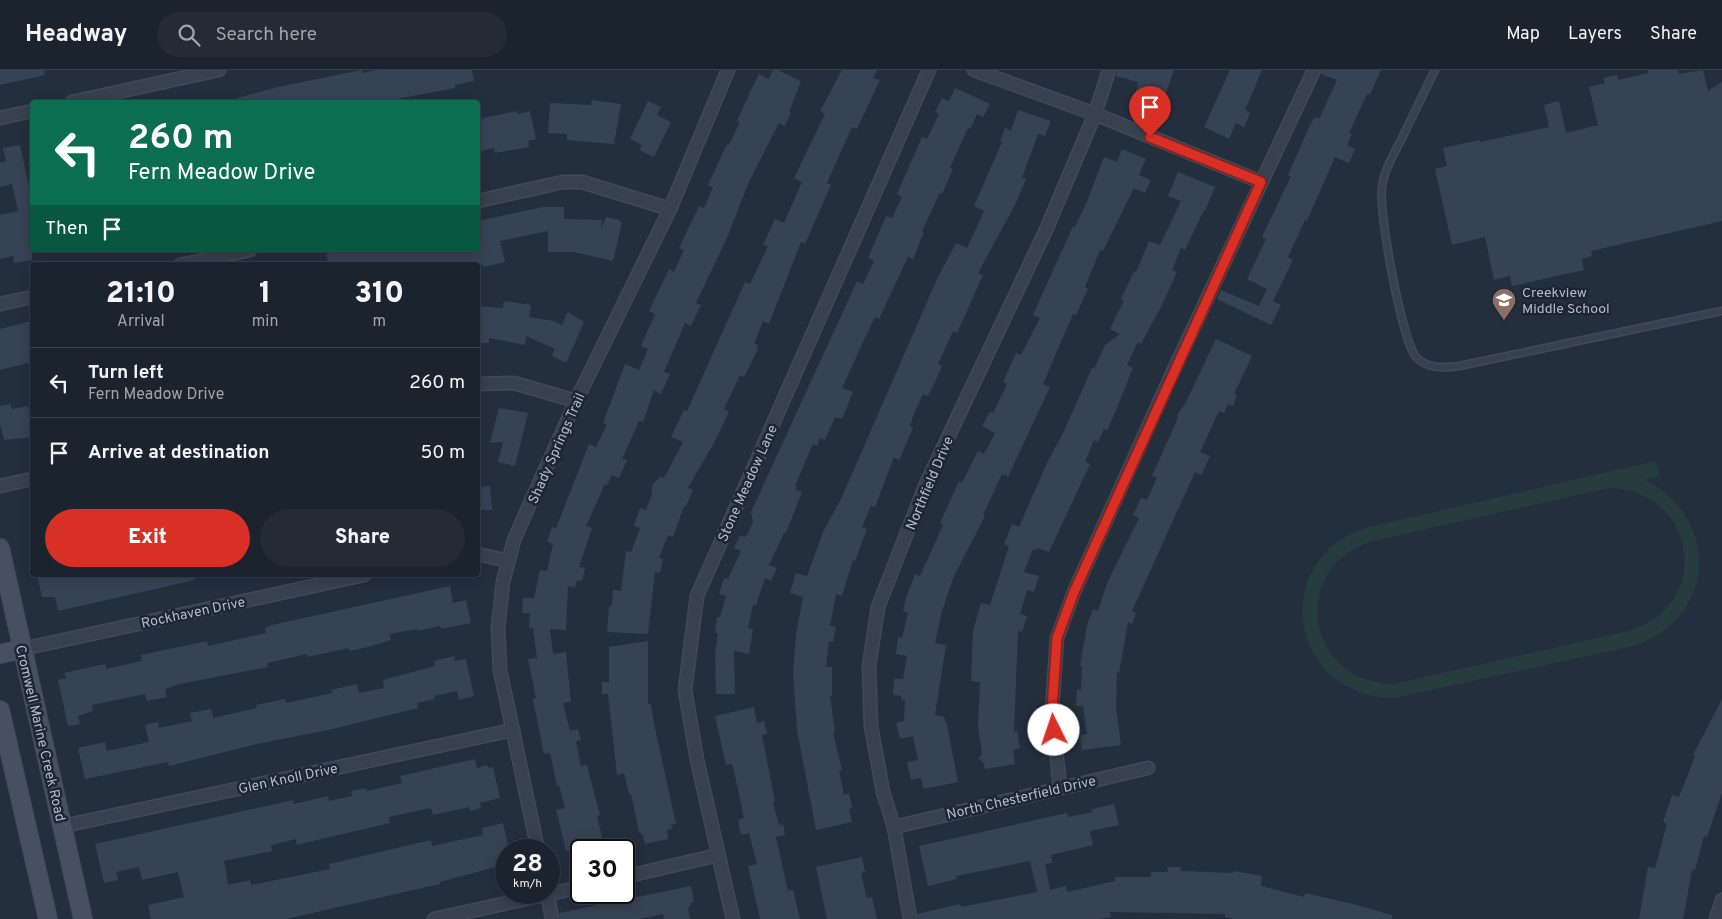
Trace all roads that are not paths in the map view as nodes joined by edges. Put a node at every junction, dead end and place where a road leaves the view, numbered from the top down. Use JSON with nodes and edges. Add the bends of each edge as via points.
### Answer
{"nodes":[{"id":1,"x":219,"y":70,"type":"edge"},
{"id":2,"x":728,"y":70,"type":"edge"},
{"id":3,"x":929,"y":70,"type":"edge"},
{"id":4,"x":974,"y":70,"type":"edge"},
{"id":5,"x":1109,"y":70,"type":"edge"},
{"id":6,"x":1314,"y":70,"type":"edge"},
{"id":7,"x":1435,"y":70,"type":"edge"},
{"id":8,"x":81,"y":100,"type":"edge"},
{"id":9,"x":30,"y":111,"type":"edge"},
{"id":10,"x":1095,"y":114,"type":"junction"},
{"id":11,"x":0,"y":118,"type":"edge"},
{"id":12,"x":1261,"y":182,"type":"junction"},
{"id":13,"x":480,"y":201,"type":"edge"},
{"id":14,"x":670,"y":209,"type":"junction"},
{"id":15,"x":241,"y":252,"type":"edge"},
{"id":16,"x":194,"y":262,"type":"edge"},
{"id":17,"x":30,"y":297,"type":"edge"},
{"id":18,"x":0,"y":304,"type":"edge"},
{"id":19,"x":1722,"y":311,"type":"edge"},
{"id":20,"x":480,"y":384,"type":"edge"},
{"id":21,"x":576,"y":402,"type":"junction"},
{"id":22,"x":30,"y":479,"type":"edge"},
{"id":23,"x":0,"y":486,"type":"edge"},
{"id":24,"x":0,"y":548,"type":"edge"},
{"id":25,"x":480,"y":554,"type":"edge"},
{"id":26,"x":508,"y":561,"type":"junction"},
{"id":27,"x":355,"y":577,"type":"edge"},
{"id":28,"x":22,"y":649,"type":"junction"},
{"id":29,"x":0,"y":654,"type":"edge"},
{"id":30,"x":0,"y":710,"type":"edge"},
{"id":31,"x":513,"y":730,"type":"junction"},
{"id":32,"x":1148,"y":768,"type":"dead end"},
{"id":33,"x":1060,"y":788,"type":"junction"},
{"id":34,"x":63,"y":826,"type":"junction"},
{"id":35,"x":894,"y":827,"type":"junction"},
{"id":36,"x":536,"y":839,"type":"edge"},
{"id":37,"x":718,"y":855,"type":"junction"},
{"id":38,"x":635,"y":874,"type":"edge"},
{"id":39,"x":1722,"y":900,"type":"edge"},
{"id":40,"x":502,"y":904,"type":"edge"},
{"id":41,"x":549,"y":904,"type":"edge"},
{"id":42,"x":48,"y":919,"type":"edge"},
{"id":43,"x":83,"y":919,"type":"edge"},
{"id":44,"x":434,"y":919,"type":"edge"},
{"id":45,"x":552,"y":919,"type":"edge"},
{"id":46,"x":733,"y":919,"type":"edge"},
{"id":47,"x":910,"y":919,"type":"edge"},
{"id":48,"x":1716,"y":919,"type":"edge"}],
"edges":[{"from":1,"to":8,"type":"street"},
{"from":2,"to":14,"type":"street","name":"Shady Springs Trail"},
{"from":3,"to":37,"type":"street","name":"Stone Meadow Lane","via":[[697,596],[685,690]]},
{"from":4,"to":10,"type":"street"},
{"from":5,"to":10,"type":"street","name":"Northfield Drive"},
{"from":6,"to":12,"type":"street"},
{"from":7,"to":19,"type":"lane","via":[[1387,168],[1381,196],[1389,258],[1407,336],[1417,357],[1432,366],[1459,366]]},
{"from":9,"to":11,"type":"street"},
{"from":10,"to":12,"type":"street"},
{"from":10,"to":35,"type":"street","name":"Northfield Drive","via":[[1046,230],[926,484],[878,607],[869,666],[871,726],[883,792]]},
{"from":12,"to":33,"type":"street","via":[[1074,592],[1057,638],[1052,710]]},
{"from":13,"to":14,"type":"street","via":[[563,182],[582,182]]},
{"from":14,"to":21,"type":"street","name":"Shady Springs Trail"},
{"from":15,"to":16,"type":"street"},
{"from":17,"to":18,"type":"street"},
{"from":20,"to":21,"type":"street","via":[[514,383]]},
{"from":21,"to":26,"type":"street","name":"Shady Springs Trail","via":[[514,540]]},
{"from":22,"to":23,"type":"street"},
{"from":24,"to":28,"type":"main road","name":"Cromwell Marine Creek Road"},
{"from":25,"to":26,"type":"street"},
{"from":26,"to":31,"type":"street","name":"Shady Springs Trail","via":[[498,628],[500,670]]},
{"from":27,"to":28,"type":"street","name":"Rockhaven Drive"},
{"from":28,"to":29,"type":"main road"},
{"from":28,"to":34,"type":"main road","name":"Cromwell Marine Creek Road"},
{"from":30,"to":42,"type":"main road"},
{"from":31,"to":34,"type":"street","name":"Glen Knoll Drive"},
{"from":31,"to":36,"type":"street","name":"Shady Springs Trail"},
{"from":32,"to":33,"type":"street","name":"North Chesterfield Drive"},
{"from":33,"to":35,"type":"street","name":"North Chesterfield Drive"},
{"from":34,"to":43,"type":"main road","name":"Cromwell Marine Creek Road"},
{"from":35,"to":47,"type":"street","name":"Northfield Drive"},
{"from":37,"to":38,"type":"street"},
{"from":37,"to":46,"type":"street","name":"Stone Meadow Lane"},
{"from":39,"to":48,"type":"street"},
{"from":40,"to":44,"type":"street"},
{"from":41,"to":45,"type":"street"}]}
